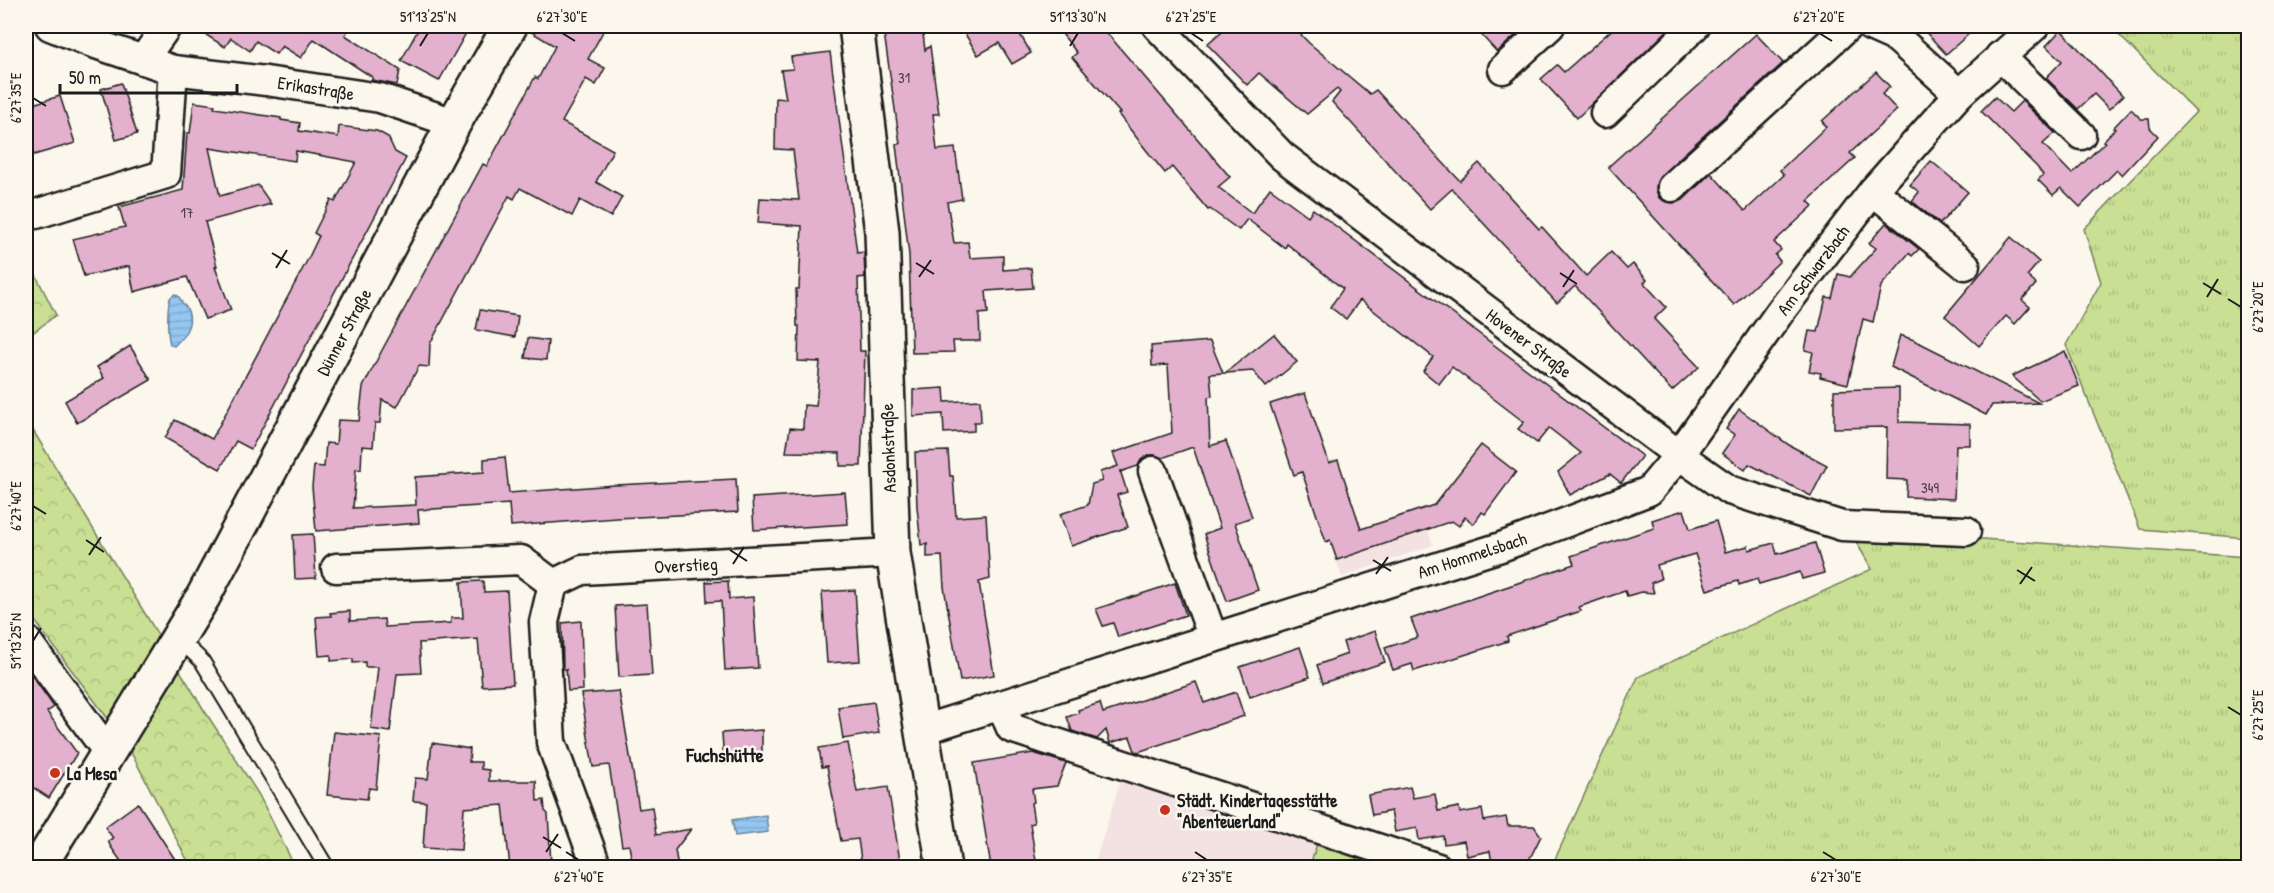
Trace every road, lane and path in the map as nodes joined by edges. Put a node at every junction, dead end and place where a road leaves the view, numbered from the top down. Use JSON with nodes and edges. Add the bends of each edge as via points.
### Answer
{"nodes":[{"id":1,"x":50,"y":26,"type":"edge"},
{"id":2,"x":167,"y":26,"type":"edge"},
{"id":3,"x":510,"y":26,"type":"edge"},
{"id":4,"x":856,"y":26,"type":"edge"},
{"id":5,"x":1550,"y":26,"type":"edge"},
{"id":6,"x":1695,"y":26,"type":"edge"},
{"id":7,"x":1848,"y":26,"type":"edge"},
{"id":8,"x":1870,"y":26,"type":"edge"},
{"id":9,"x":2035,"y":26,"type":"edge"},
{"id":10,"x":1169,"y":30,"type":"edge"},
{"id":11,"x":2001,"y":56,"type":"junction"},
{"id":12,"x":143,"y":60,"type":"junction"},
{"id":13,"x":1503,"y":69,"type":"dead end"},
{"id":14,"x":173,"y":70,"type":"junction"},
{"id":15,"x":1959,"y":94,"type":"junction"},
{"id":16,"x":1605,"y":113,"type":"dead end"},
{"id":17,"x":454,"y":123,"type":"junction"},
{"id":18,"x":2081,"y":135,"type":"dead end"},
{"id":19,"x":1672,"y":187,"type":"dead end"},
{"id":20,"x":1873,"y":191,"type":"junction"},
{"id":21,"x":36,"y":214,"type":"dead end"},
{"id":22,"x":1965,"y":265,"type":"dead end"},
{"id":23,"x":1679,"y":455,"type":"junction"},
{"id":24,"x":1153,"y":471,"type":"dead end"},
{"id":25,"x":1966,"y":531,"type":"dead end"},
{"id":26,"x":893,"y":553,"type":"junction"},
{"id":27,"x":336,"y":568,"type":"dead end"},
{"id":28,"x":553,"y":584,"type":"junction"},
{"id":29,"x":178,"y":638,"type":"junction"},
{"id":30,"x":1213,"y":638,"type":"junction"},
{"id":31,"x":26,"y":640,"type":"edge"},
{"id":32,"x":1001,"y":705,"type":"junction"},
{"id":33,"x":922,"y":730,"type":"junction"},
{"id":34,"x":107,"y":751,"type":"junction"},
{"id":35,"x":38,"y":867,"type":"edge"},
{"id":36,"x":327,"y":867,"type":"edge"},
{"id":37,"x":597,"y":867,"type":"edge"},
{"id":38,"x":944,"y":867,"type":"edge"},
{"id":39,"x":1438,"y":867,"type":"edge"}],
"edges":[{"from":1,"to":12,"type":"street","name":"Erikastraße"},
{"from":2,"to":12,"type":"street"},
{"from":3,"to":17,"type":"street","name":"Dünner Straße"},
{"from":4,"to":26,"type":"street","name":"Asdonkstraße","via":[[882,232]]},
{"from":5,"to":13,"type":"street"},
{"from":6,"to":16,"type":"street"},
{"from":7,"to":19,"type":"street"},
{"from":8,"to":15,"type":"street","via":[[1897,38]]},
{"from":9,"to":11,"type":"street","name":"Am Schwarzbach"},
{"from":10,"to":23,"type":"street","name":"Hovener Straße","via":[[1282,156]]},
{"from":11,"to":15,"type":"street","name":"Am Schwarzbach"},
{"from":11,"to":18,"type":"street"},
{"from":12,"to":14,"type":"street","name":"Erikastraße"},
{"from":14,"to":17,"type":"street","name":"Erikastraße","via":[[380,98]]},
{"from":14,"to":21,"type":"street","via":[[166,174]]},
{"from":15,"to":20,"type":"street","name":"Am Schwarzbach"},
{"from":17,"to":29,"type":"street","name":"Dünner Straße"},
{"from":20,"to":22,"type":"street"},
{"from":20,"to":23,"type":"street","name":"Am Schwarzbach","via":[[1780,312]]},
{"from":23,"to":25,"type":"street","name":"Hovener Straße","via":[[1729,490],[1842,525]]},
{"from":23,"to":30,"type":"street","name":"Am Hommelsbach","via":[[1649,491],[1501,548]]},
{"from":24,"to":30,"type":"street"},
{"from":26,"to":28,"type":"street","name":"Overstieg","via":[[582,570]]},
{"from":26,"to":33,"type":"street","name":"Asdonkstraße"},
{"from":27,"to":28,"type":"street","via":[[522,560]]},
{"from":28,"to":37,"type":"street","via":[[544,622],[551,742]]},
{"from":29,"to":34,"type":"street","name":"Dünner Straße"},
{"from":29,"to":36,"type":"lane","via":[[202,662]]},
{"from":30,"to":32,"type":"street","name":"Am Hommelsbach"},
{"from":31,"to":34,"type":"street"},
{"from":32,"to":33,"type":"street","name":"Am Hommelsbach"},
{"from":32,"to":39,"type":"street","via":[[1011,729]]},
{"from":33,"to":38,"type":"street","name":"Asdonkstraße"},
{"from":34,"to":35,"type":"street","name":"Dünner Straße"}]}
